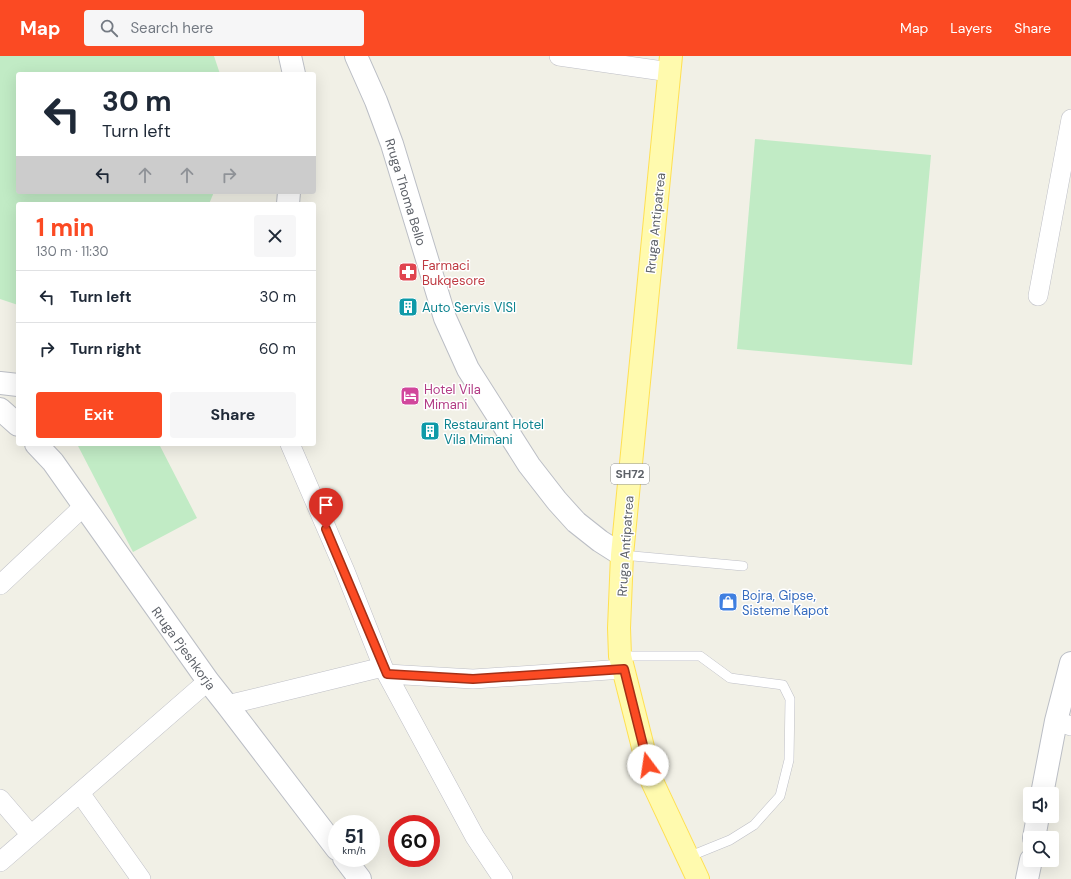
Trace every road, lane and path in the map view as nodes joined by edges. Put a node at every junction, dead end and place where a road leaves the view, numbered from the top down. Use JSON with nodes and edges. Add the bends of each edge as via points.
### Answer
{"nodes":[{"id":1,"x":290,"y":56,"type":"edge"},
{"id":2,"x":356,"y":56,"type":"edge"},
{"id":3,"x":559,"y":56,"type":"edge"},
{"id":4,"x":670,"y":64,"type":"edge"},
{"id":5,"x":294,"y":72,"type":"edge"},
{"id":6,"x":1071,"y":119,"type":"edge"},
{"id":7,"x":1038,"y":296,"type":"dead end"},
{"id":8,"x":0,"y":383,"type":"edge"},
{"id":9,"x":16,"y":385,"type":"edge"},
{"id":10,"x":0,"y":408,"type":"edge"},
{"id":11,"x":16,"y":423,"type":"edge"},
{"id":12,"x":38,"y":446,"type":"edge"},
{"id":13,"x":291,"y":446,"type":"edge"},
{"id":14,"x":84,"y":506,"type":"junction"},
{"id":15,"x":622,"y":555,"type":"junction"},
{"id":16,"x":743,"y":566,"type":"dead end"},
{"id":17,"x":0,"y":585,"type":"edge"},
{"id":18,"x":622,"y":663,"type":"junction"},
{"id":19,"x":1071,"y":663,"type":"edge"},
{"id":20,"x":385,"y":671,"type":"junction"},
{"id":21,"x":208,"y":681,"type":"junction"},
{"id":22,"x":227,"y":705,"type":"junction"},
{"id":23,"x":1064,"y":724,"type":"edge"},
{"id":24,"x":1044,"y":787,"type":"edge"},
{"id":25,"x":80,"y":793,"type":"junction"},
{"id":26,"x":0,"y":799,"type":"edge"},
{"id":27,"x":31,"y":835,"type":"junction"},
{"id":28,"x":328,"y":837,"type":"edge"},
{"id":29,"x":688,"y":857,"type":"junction"},
{"id":30,"x":0,"y":862,"type":"edge"},
{"id":31,"x":351,"y":867,"type":"edge"},
{"id":32,"x":1030,"y":867,"type":"edge"},
{"id":33,"x":141,"y":879,"type":"edge"},
{"id":34,"x":360,"y":879,"type":"edge"},
{"id":35,"x":503,"y":879,"type":"edge"},
{"id":36,"x":698,"y":879,"type":"edge"},
{"id":37,"x":1027,"y":879,"type":"edge"}],
"edges":[{"from":1,"to":5,"type":"street"},
{"from":2,"to":15,"type":"street","name":"Rruga Thoma Bello","via":[[392,144],[445,318],[468,369],[529,465],[557,501],[576,522]]},
{"from":3,"to":4,"type":"street"},
{"from":4,"to":15,"type":"main road","name":"Rruga Antipatrea","number":"SH72"},
{"from":6,"to":7,"type":"street"},
{"from":8,"to":9,"type":"street"},
{"from":10,"to":11,"type":"street"},
{"from":12,"to":14,"type":"street","name":"Rruga Pjeshkorja"},
{"from":13,"to":20,"type":"street"},
{"from":14,"to":17,"type":"street"},
{"from":14,"to":21,"type":"street","name":"Rruga Pjeshkorja"},
{"from":15,"to":16,"type":"lane"},
{"from":15,"to":18,"type":"main road","name":"Rruga Antipatrea","number":"SH72","via":[[619,628]]},
{"from":18,"to":20,"type":"street","via":[[473,679]]},
{"from":18,"to":29,"type":"main road","name":"Rruga Antipatrea","number":"SH72","via":[[651,779]]},
{"from":18,"to":29,"type":"lane","via":[[700,656],[730,678],[784,685],[790,699],[788,760],[780,796],[754,825],[730,840]]},
{"from":19,"to":23,"type":"street"},
{"from":20,"to":22,"type":"street"},
{"from":20,"to":35,"type":"street","via":[[475,837]]},
{"from":21,"to":22,"type":"street","name":"Rruga Pjeshkorja"},
{"from":21,"to":25,"type":"street"},
{"from":22,"to":28,"type":"street","name":"Rruga Pjeshkorja"},
{"from":23,"to":24,"type":"street"},
{"from":25,"to":27,"type":"street"},
{"from":25,"to":33,"type":"street"},
{"from":26,"to":27,"type":"street"},
{"from":27,"to":30,"type":"street"},
{"from":29,"to":36,"type":"main road","name":"Rruga Antipatrea","number":"SH72"},
{"from":31,"to":34,"type":"street"},
{"from":32,"to":37,"type":"street"}]}
